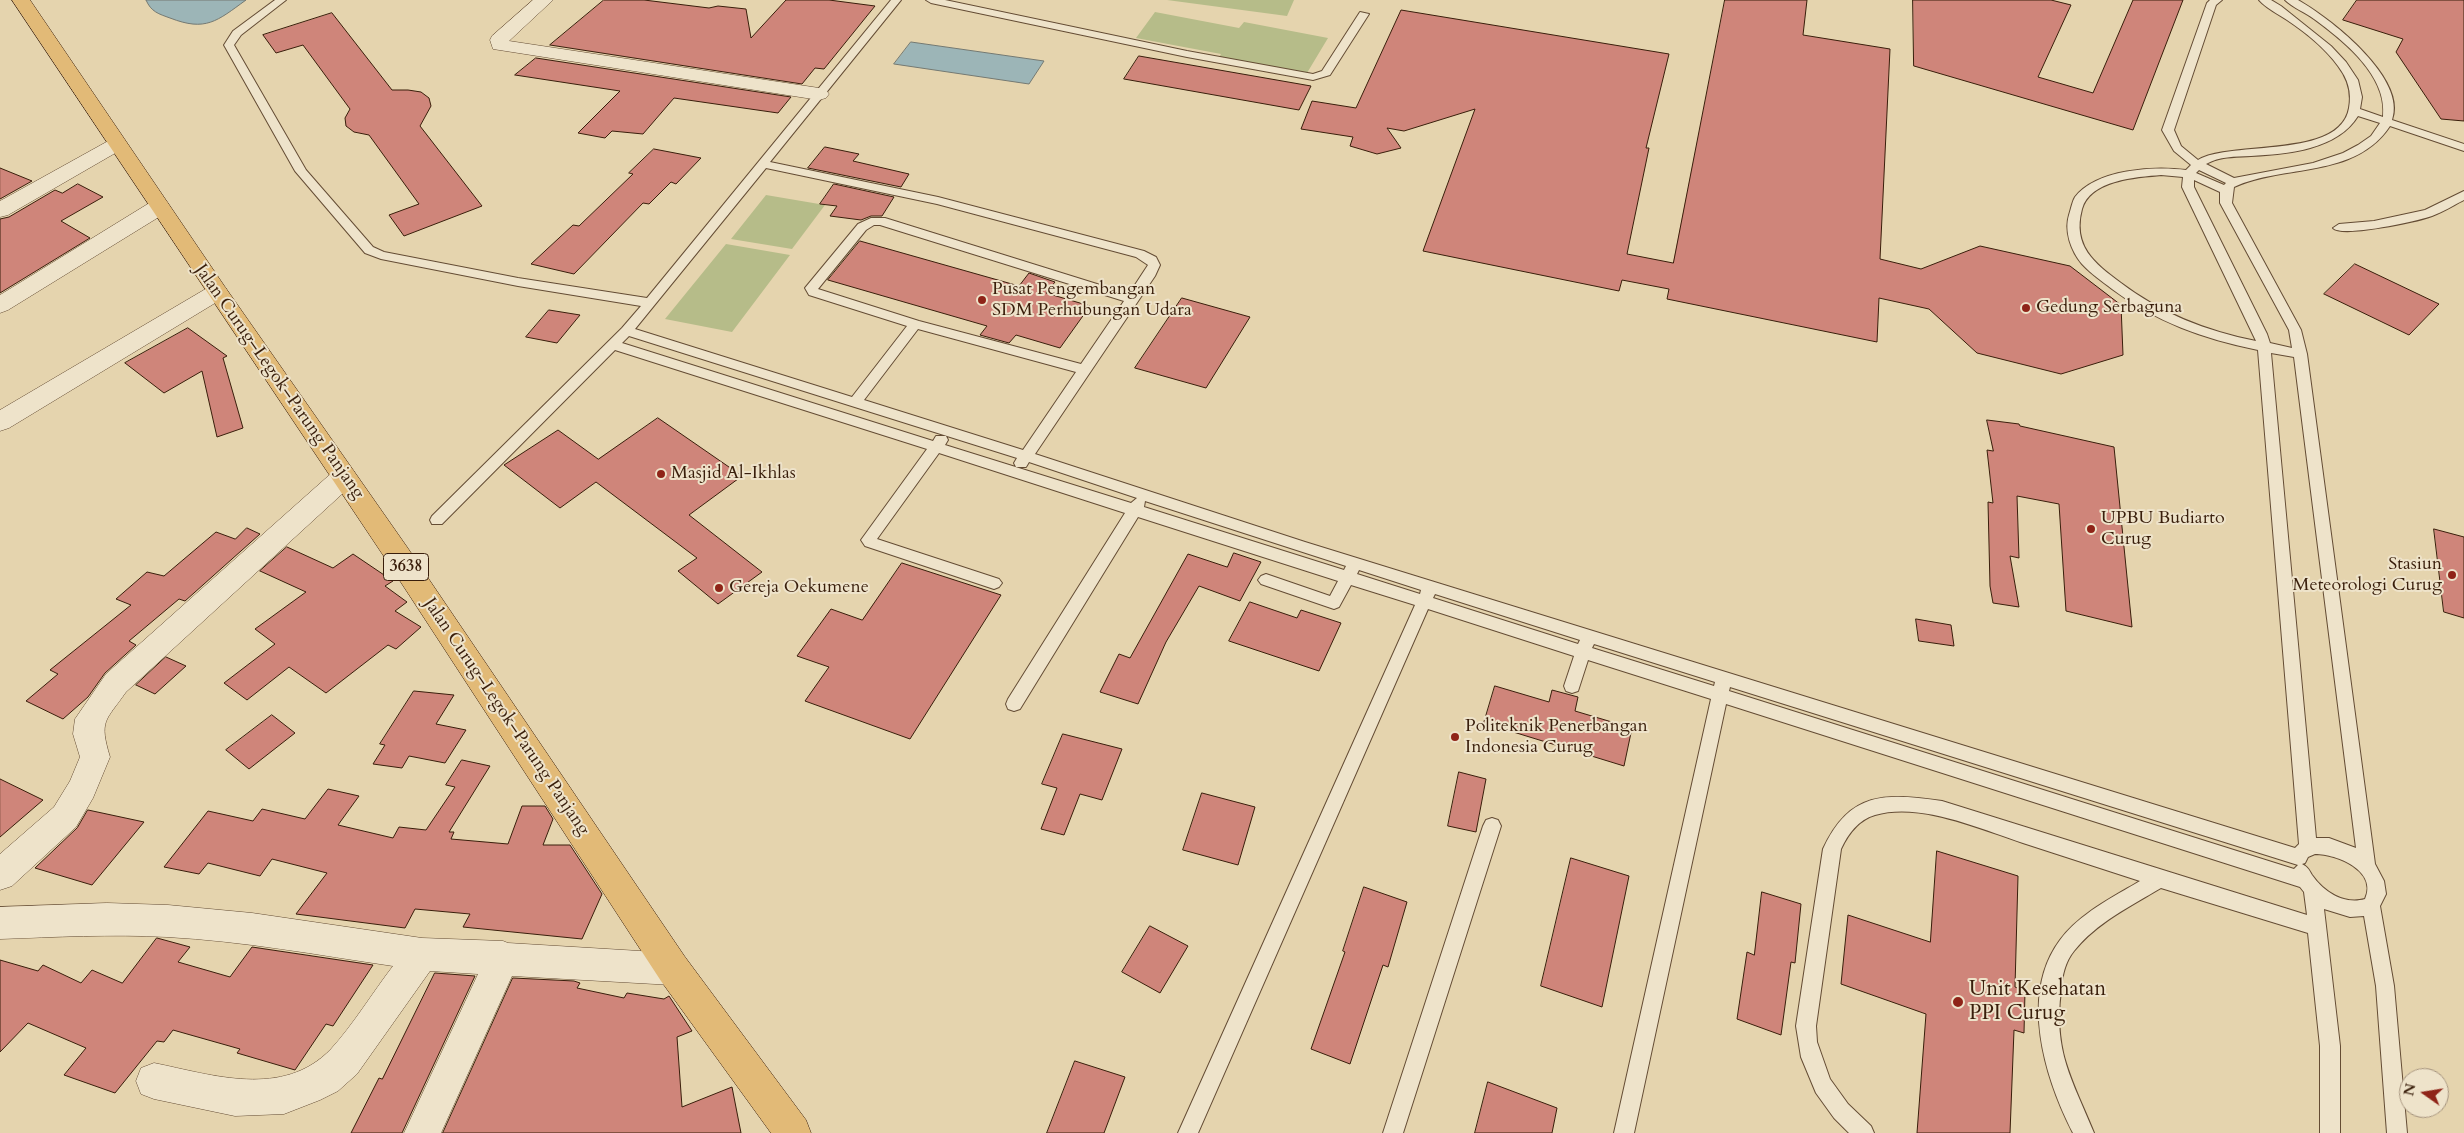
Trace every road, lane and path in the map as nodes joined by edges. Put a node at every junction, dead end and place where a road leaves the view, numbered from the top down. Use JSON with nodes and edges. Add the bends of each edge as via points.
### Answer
{"nodes":[{"id":1,"x":21,"y":0,"type":"edge"},
{"id":2,"x":280,"y":0,"type":"edge"},
{"id":3,"x":544,"y":0,"type":"edge"},
{"id":4,"x":896,"y":0,"type":"edge"},
{"id":5,"x":931,"y":0,"type":"edge"},
{"id":6,"x":2217,"y":0,"type":"edge"},
{"id":7,"x":2264,"y":0,"type":"edge"},
{"id":8,"x":2276,"y":0,"type":"edge"},
{"id":9,"x":2292,"y":0,"type":"edge"},
{"id":10,"x":1364,"y":14,"type":"dead end"},
{"id":11,"x":819,"y":94,"type":"junction"},
{"id":12,"x":2354,"y":111,"type":"junction"},
{"id":13,"x":2387,"y":122,"type":"junction"},
{"id":14,"x":117,"y":144,"type":"junction"},
{"id":15,"x":2464,"y":148,"type":"edge"},
{"id":16,"x":762,"y":164,"type":"junction"},
{"id":17,"x":2193,"y":170,"type":"junction"},
{"id":18,"x":2230,"y":186,"type":"junction"},
{"id":19,"x":2464,"y":195,"type":"edge"},
{"id":20,"x":159,"y":207,"type":"junction"},
{"id":21,"x":0,"y":210,"type":"edge"},
{"id":22,"x":2339,"y":228,"type":"dead end"},
{"id":23,"x":216,"y":292,"type":"junction"},
{"id":24,"x":1132,"y":299,"type":"junction"},
{"id":25,"x":651,"y":303,"type":"junction"},
{"id":26,"x":0,"y":305,"type":"edge"},
{"id":27,"x":915,"y":324,"type":"junction"},
{"id":28,"x":627,"y":331,"type":"junction"},
{"id":29,"x":613,"y":345,"type":"junction"},
{"id":30,"x":2264,"y":346,"type":"junction"},
{"id":31,"x":2300,"y":354,"type":"junction"},
{"id":32,"x":1085,"y":370,"type":"junction"},
{"id":33,"x":855,"y":402,"type":"junction"},
{"id":34,"x":0,"y":422,"type":"edge"},
{"id":35,"x":948,"y":431,"type":"junction"},
{"id":36,"x":936,"y":447,"type":"junction"},
{"id":37,"x":1026,"y":456,"type":"junction"},
{"id":38,"x":1014,"y":472,"type":"junction"},
{"id":39,"x":344,"y":477,"type":"junction"},
{"id":40,"x":1144,"y":495,"type":"junction"},
{"id":41,"x":1135,"y":510,"type":"junction"},
{"id":42,"x":437,"y":520,"type":"dead end"},
{"id":43,"x":1355,"y":563,"type":"junction"},
{"id":44,"x":1348,"y":577,"type":"junction"},
{"id":45,"x":1266,"y":580,"type":"dead end"},
{"id":46,"x":994,"y":583,"type":"dead end"},
{"id":47,"x":1427,"y":594,"type":"junction"},
{"id":48,"x":1588,"y":635,"type":"junction"},
{"id":49,"x":1583,"y":652,"type":"junction"},
{"id":50,"x":1724,"y":677,"type":"junction"},
{"id":51,"x":1572,"y":686,"type":"dead end"},
{"id":52,"x":1720,"y":695,"type":"junction"},
{"id":53,"x":1014,"y":704,"type":"dead end"},
{"id":54,"x":1492,"y":826,"type":"dead end"},
{"id":55,"x":2304,"y":851,"type":"junction"},
{"id":56,"x":2367,"y":868,"type":"junction"},
{"id":57,"x":0,"y":875,"type":"edge"},
{"id":58,"x":2160,"y":879,"type":"junction"},
{"id":59,"x":2309,"y":885,"type":"junction"},
{"id":60,"x":2371,"y":906,"type":"junction"},
{"id":61,"x":0,"y":923,"type":"edge"},
{"id":62,"x":2317,"y":927,"type":"junction"},
{"id":63,"x":422,"y":954,"type":"junction"},
{"id":64,"x":503,"y":957,"type":"junction"},
{"id":65,"x":673,"y":969,"type":"junction"},
{"id":66,"x":154,"y":1081,"type":"dead end"},
{"id":67,"x":422,"y":1133,"type":"edge"},
{"id":68,"x":793,"y":1133,"type":"edge"},
{"id":69,"x":1188,"y":1133,"type":"edge"},
{"id":70,"x":1393,"y":1133,"type":"edge"},
{"id":71,"x":1624,"y":1133,"type":"edge"},
{"id":72,"x":1864,"y":1133,"type":"edge"},
{"id":73,"x":2084,"y":1133,"type":"edge"},
{"id":74,"x":2330,"y":1133,"type":"edge"},
{"id":75,"x":2397,"y":1133,"type":"edge"}],
"edges":[{"from":1,"to":14,"type":"main road","name":"Jalan Curug–Legok–Parung Panjang","number":"3638"},
{"from":2,"to":25,"type":"lane","via":[[238,33],[229,45],[301,171],[369,250],[518,282]]},
{"from":3,"to":11,"type":"street","via":[[499,40],[500,45]]},
{"from":4,"to":11,"type":"lane"},
{"from":5,"to":10,"type":"lane","via":[[1313,77],[1326,73]]},
{"from":6,"to":17,"type":"lane","via":[[2212,3],[2169,126],[2170,136]]},
{"from":7,"to":12,"type":"lane","via":[[2321,41],[2348,72],[2358,93]]},
{"from":8,"to":9,"type":"lane"},
{"from":9,"to":13,"type":"lane","via":[[2324,22],[2370,66],[2390,101]]},
{"from":11,"to":16,"type":"lane"},
{"from":12,"to":13,"type":"lane"},
{"from":12,"to":17,"type":"lane","via":[[2341,130],[2323,140],[2277,150],[2222,154]]},
{"from":13,"to":15,"type":"lane"},
{"from":13,"to":18,"type":"lane","via":[[2379,135],[2343,157]]},
{"from":14,"to":20,"type":"main road","name":"Jalan Curug–Legok–Parung Panjang","number":"3638"},
{"from":14,"to":21,"type":"street"},
{"from":16,"to":24,"type":"lane","via":[[938,201],[1140,254],[1152,260],[1154,265]]},
{"from":16,"to":25,"type":"lane"},
{"from":17,"to":18,"type":"lane"},
{"from":17,"to":30,"type":"lane","via":[[2188,187]]},
{"from":17,"to":30,"type":"lane","via":[[2133,174],[2093,187],[2080,200],[2073,221],[2080,251],[2087,262],[2133,300],[2163,318],[2197,332]]},
{"from":18,"to":31,"type":"lane","via":[[2226,203],[2295,330]]},
{"from":19,"to":22,"type":"lane","via":[[2429,213],[2374,225]]},
{"from":20,"to":23,"type":"main road","name":"Jalan Curug–Legok–Parung Panjang","number":"3638"},
{"from":20,"to":26,"type":"street"},
{"from":23,"to":34,"type":"street"},
{"from":23,"to":39,"type":"main road","name":"Jalan Curug–Legok–Parung Panjang","number":"3638"},
{"from":24,"to":27,"type":"lane","via":[[881,221],[871,222],[862,227],[811,288],[813,292]]},
{"from":24,"to":32,"type":"lane"},
{"from":25,"to":28,"type":"lane"},
{"from":27,"to":32,"type":"lane"},
{"from":27,"to":33,"type":"lane"},
{"from":28,"to":29,"type":"lane"},
{"from":28,"to":33,"type":"lane"},
{"from":29,"to":36,"type":"lane"},
{"from":29,"to":42,"type":"lane"},
{"from":30,"to":31,"type":"lane"},
{"from":30,"to":55,"type":"lane"},
{"from":31,"to":56,"type":"lane"},
{"from":32,"to":37,"type":"lane"},
{"from":33,"to":35,"type":"lane"},
{"from":35,"to":36,"type":"lane"},
{"from":35,"to":37,"type":"lane"},
{"from":36,"to":38,"type":"lane"},
{"from":36,"to":46,"type":"lane","via":[[868,540]]},
{"from":37,"to":38,"type":"lane"},
{"from":37,"to":40,"type":"lane"},
{"from":38,"to":41,"type":"lane"},
{"from":39,"to":57,"type":"street","via":[[116,682],[90,719],[88,734],[95,757],[65,817]]},
{"from":39,"to":65,"type":"main road","name":"Jalan Curug–Legok–Parung Panjang","number":"3638"},
{"from":40,"to":41,"type":"lane"},
{"from":40,"to":43,"type":"lane"},
{"from":41,"to":44,"type":"lane"},
{"from":41,"to":53,"type":"lane"},
{"from":43,"to":44,"type":"lane"},
{"from":43,"to":47,"type":"lane"},
{"from":44,"to":45,"type":"lane","via":[[1334,603]]},
{"from":44,"to":47,"type":"lane"},
{"from":47,"to":48,"type":"lane"},
{"from":47,"to":49,"type":"lane"},
{"from":47,"to":69,"type":"lane"},
{"from":48,"to":49,"type":"lane"},
{"from":48,"to":50,"type":"lane"},
{"from":49,"to":51,"type":"lane"},
{"from":49,"to":52,"type":"lane"},
{"from":50,"to":52,"type":"lane"},
{"from":50,"to":55,"type":"lane"},
{"from":52,"to":59,"type":"lane"},
{"from":52,"to":71,"type":"lane"},
{"from":54,"to":70,"type":"lane"},
{"from":55,"to":56,"type":"lane","via":[[2331,846],[2344,850]]},
{"from":55,"to":59,"type":"lane","via":[[2299,870]]},
{"from":56,"to":60,"type":"lane","via":[[2378,890],[2377,899]]},
{"from":58,"to":62,"type":"lane"},
{"from":58,"to":72,"type":"lane","via":[[1942,809],[1887,804],[1861,812],[1847,821],[1832,849],[1806,1026],[1807,1046],[1828,1096]]},
{"from":58,"to":73,"type":"lane","via":[[2092,920],[2066,947],[2054,972],[2049,1019],[2054,1059]]},
{"from":59,"to":60,"type":"lane","via":[[2338,906],[2362,909]]},
{"from":59,"to":62,"type":"lane"},
{"from":60,"to":75,"type":"lane","via":[[2385,986]]},
{"from":61,"to":63,"type":"street","via":[[107,919],[168,921],[252,929]]},
{"from":62,"to":74,"type":"lane","via":[[2330,1046]]},
{"from":63,"to":64,"type":"street"},
{"from":63,"to":66,"type":"street","via":[[344,1061],[307,1087],[284,1096],[235,1098]]},
{"from":64,"to":65,"type":"street"},
{"from":64,"to":67,"type":"street"},
{"from":65,"to":68,"type":"main road","name":"Jalan Curug–Legok–Parung Panjang","number":"3638"}]}
